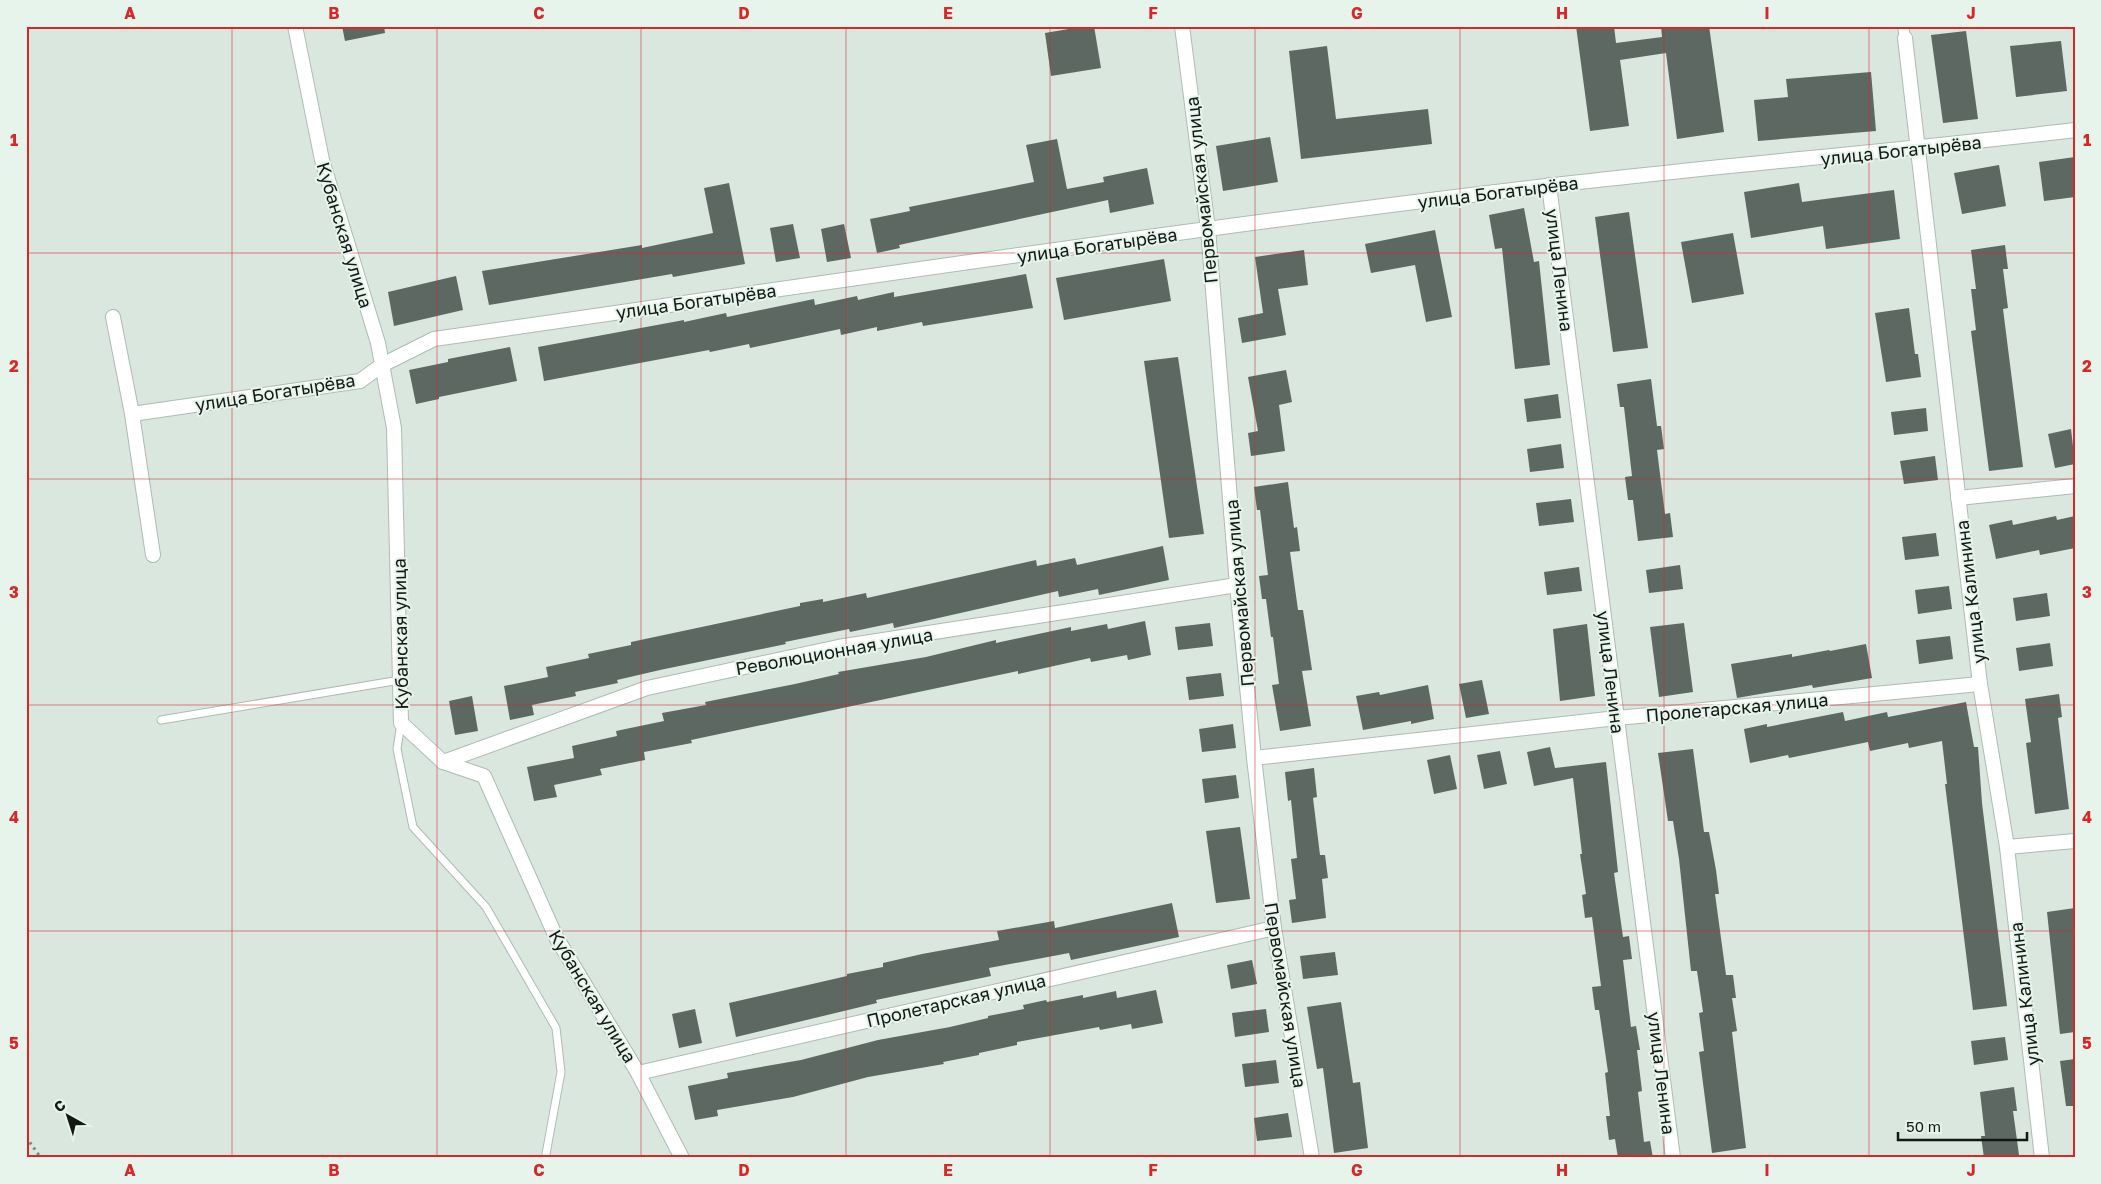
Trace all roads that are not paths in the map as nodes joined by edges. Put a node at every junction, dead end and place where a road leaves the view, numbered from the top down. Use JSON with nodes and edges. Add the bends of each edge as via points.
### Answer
{"nodes":[{"id":1,"x":296,"y":26,"type":"edge"},
{"id":2,"x":1182,"y":26,"type":"edge"},
{"id":3,"x":1904,"y":32,"type":"edge"},
{"id":4,"x":2075,"y":130,"type":"edge"},
{"id":5,"x":1919,"y":148,"type":"junction"},
{"id":6,"x":1549,"y":185,"type":"junction"},
{"id":7,"x":1208,"y":229,"type":"junction"},
{"id":8,"x":113,"y":317,"type":"dead end"},
{"id":9,"x":382,"y":365,"type":"junction"},
{"id":10,"x":132,"y":414,"type":"junction"},
{"id":11,"x":2075,"y":486,"type":"edge"},
{"id":12,"x":1958,"y":498,"type":"junction"},
{"id":13,"x":153,"y":555,"type":"dead end"},
{"id":14,"x":1237,"y":585,"type":"junction"},
{"id":15,"x":400,"y":680,"type":"junction"},
{"id":16,"x":1980,"y":684,"type":"junction"},
{"id":17,"x":1617,"y":718,"type":"junction"},
{"id":18,"x":161,"y":720,"type":"dead end"},
{"id":19,"x":401,"y":723,"type":"junction"},
{"id":20,"x":1254,"y":758,"type":"junction"},
{"id":21,"x":443,"y":762,"type":"junction"},
{"id":22,"x":2075,"y":841,"type":"edge"},
{"id":23,"x":2007,"y":847,"type":"junction"},
{"id":24,"x":1274,"y":928,"type":"junction"},
{"id":25,"x":638,"y":1073,"type":"junction"},
{"id":26,"x":546,"y":1154,"type":"dead end"},
{"id":27,"x":682,"y":1158,"type":"edge"},
{"id":28,"x":1312,"y":1158,"type":"edge"},
{"id":29,"x":1673,"y":1158,"type":"edge"},
{"id":30,"x":2042,"y":1158,"type":"edge"}],
"edges":[{"from":1,"to":9,"type":"street","name":"Кубанская улица","via":[[322,160]]},
{"from":2,"to":7,"type":"street","name":"Первомайская улица"},
{"from":3,"to":5,"type":"street","name":"улица Калинина"},
{"from":4,"to":5,"type":"street","name":"улица Богатырёва"},
{"from":5,"to":6,"type":"street","name":"улица Богатырёва"},
{"from":5,"to":12,"type":"street","name":"улица Калинина"},
{"from":6,"to":7,"type":"street","name":"улица Богатырёва"},
{"from":6,"to":17,"type":"street","name":"улица Ленина"},
{"from":7,"to":9,"type":"street","name":"улица Богатырёва","via":[[434,338]]},
{"from":7,"to":14,"type":"street","name":"Первомайская улица"},
{"from":8,"to":10,"type":"street"},
{"from":9,"to":10,"type":"street","name":"улица Богатырёва","via":[[360,381]]},
{"from":9,"to":15,"type":"street","name":"Кубанская улица","via":[[394,428]]},
{"from":10,"to":13,"type":"street"},
{"from":11,"to":12,"type":"street"},
{"from":12,"to":16,"type":"street","name":"улица Калинина"},
{"from":14,"to":20,"type":"street","name":"Первомайская улица"},
{"from":14,"to":21,"type":"street","name":"Революционная улица","via":[[838,648],[647,688]]},
{"from":15,"to":18,"type":"lane"},
{"from":15,"to":19,"type":"street","name":"Кубанская улица"},
{"from":16,"to":17,"type":"street","name":"Пролетарская улица"},
{"from":16,"to":23,"type":"street","name":"улица Калинина"},
{"from":17,"to":20,"type":"street","name":"Пролетарская улица"},
{"from":17,"to":29,"type":"street","name":"улица Ленина"},
{"from":19,"to":21,"type":"street","name":"Кубанская улица"},
{"from":19,"to":26,"type":"lane","via":[[396,749],[413,827],[486,907],[556,1028],[561,1072]]},
{"from":20,"to":24,"type":"street","name":"Первомайская улица"},
{"from":21,"to":25,"type":"street","name":"Кубанская улица","via":[[484,776],[556,937]]},
{"from":22,"to":23,"type":"street"},
{"from":23,"to":30,"type":"street","name":"улица Калинина"},
{"from":24,"to":25,"type":"street","name":"Пролетарская улица"},
{"from":24,"to":28,"type":"street","name":"Первомайская улица"},
{"from":25,"to":27,"type":"street","name":"Кубанская улица"}]}
